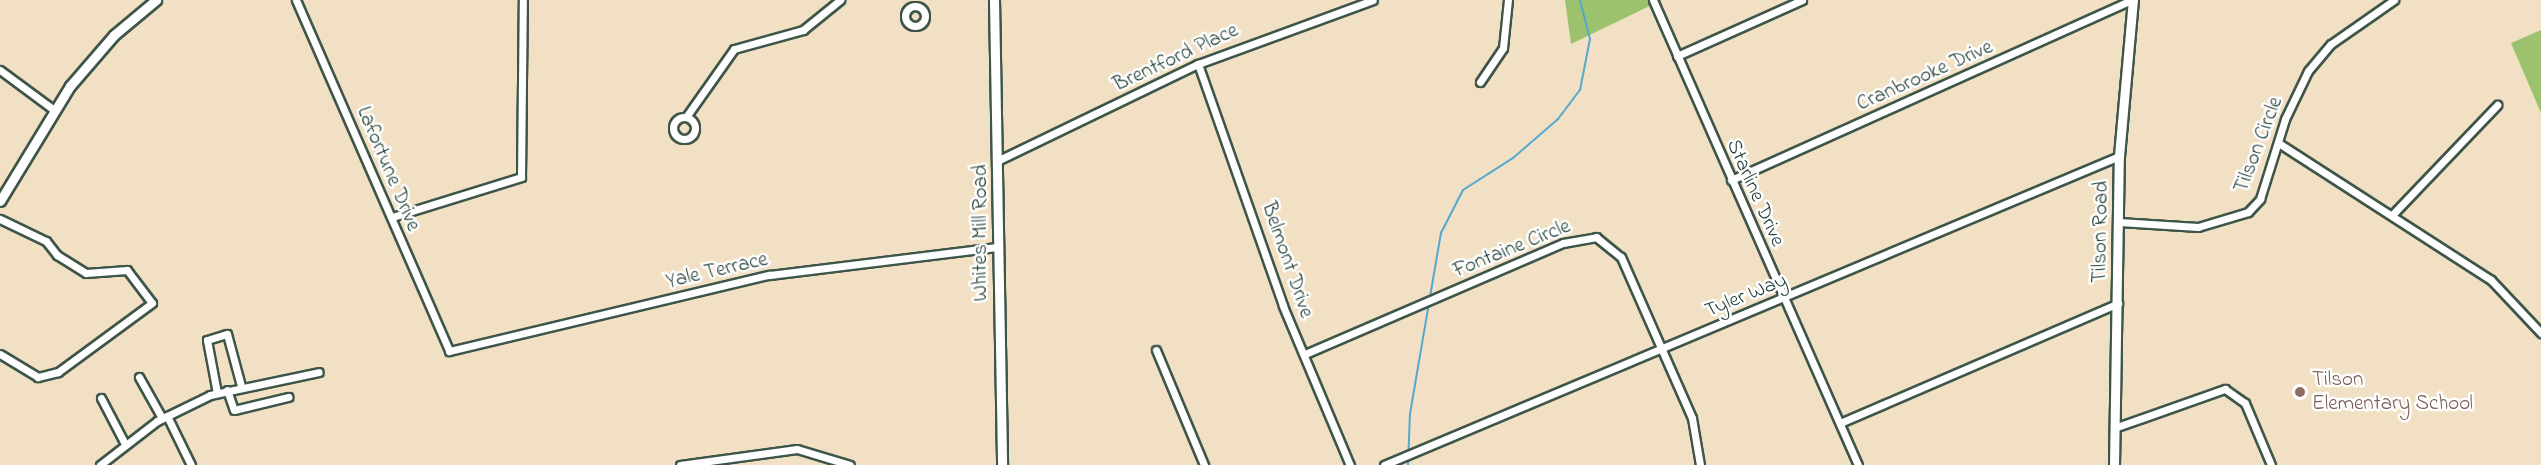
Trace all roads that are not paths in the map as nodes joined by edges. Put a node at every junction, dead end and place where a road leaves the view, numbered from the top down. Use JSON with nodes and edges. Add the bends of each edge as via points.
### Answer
{"nodes":[{"id":1,"x":156,"y":0,"type":"edge"},
{"id":2,"x":296,"y":0,"type":"edge"},
{"id":3,"x":523,"y":0,"type":"edge"},
{"id":4,"x":840,"y":0,"type":"edge"},
{"id":5,"x":994,"y":0,"type":"edge"},
{"id":6,"x":1373,"y":0,"type":"edge"},
{"id":7,"x":1508,"y":0,"type":"edge"},
{"id":8,"x":1653,"y":0,"type":"edge"},
{"id":9,"x":1802,"y":0,"type":"edge"},
{"id":10,"x":2132,"y":0,"type":"edge"},
{"id":11,"x":2394,"y":0,"type":"edge"},
{"id":12,"x":1677,"y":56,"type":"junction"},
{"id":13,"x":1198,"y":64,"type":"junction"},
{"id":14,"x":0,"y":70,"type":"edge"},
{"id":15,"x":1480,"y":82,"type":"dead end"},
{"id":16,"x":2497,"y":105,"type":"dead end"},
{"id":17,"x":54,"y":110,"type":"junction"},
{"id":18,"x":686,"y":117,"type":"dead end"},
{"id":19,"x":2280,"y":144,"type":"junction"},
{"id":20,"x":2119,"y":156,"type":"junction"},
{"id":21,"x":999,"y":160,"type":"junction"},
{"id":22,"x":1731,"y":180,"type":"junction"},
{"id":23,"x":0,"y":201,"type":"edge"},
{"id":24,"x":2393,"y":214,"type":"junction"},
{"id":25,"x":392,"y":217,"type":"junction"},
{"id":26,"x":0,"y":219,"type":"edge"},
{"id":27,"x":2119,"y":222,"type":"junction"},
{"id":28,"x":997,"y":247,"type":"junction"},
{"id":29,"x":1784,"y":298,"type":"junction"},
{"id":30,"x":2118,"y":303,"type":"junction"},
{"id":31,"x":2541,"y":333,"type":"edge"},
{"id":32,"x":1662,"y":348,"type":"junction"},
{"id":33,"x":1156,"y":350,"type":"dead end"},
{"id":34,"x":449,"y":351,"type":"joint"},
{"id":35,"x":0,"y":354,"type":"edge"},
{"id":36,"x":1305,"y":354,"type":"junction"},
{"id":37,"x":319,"y":372,"type":"dead end"},
{"id":38,"x":139,"y":377,"type":"dead end"},
{"id":39,"x":241,"y":386,"type":"junction"},
{"id":40,"x":227,"y":390,"type":"junction"},
{"id":41,"x":217,"y":393,"type":"junction"},
{"id":42,"x":288,"y":397,"type":"dead end"},
{"id":43,"x":101,"y":398,"type":"dead end"},
{"id":44,"x":165,"y":417,"type":"junction"},
{"id":45,"x":1840,"y":423,"type":"junction"},
{"id":46,"x":2114,"y":428,"type":"junction"},
{"id":47,"x":125,"y":444,"type":"junction"},
{"id":48,"x":100,"y":465,"type":"edge"},
{"id":49,"x":191,"y":465,"type":"edge"},
{"id":50,"x":680,"y":465,"type":"edge"},
{"id":51,"x":850,"y":465,"type":"edge"},
{"id":52,"x":1002,"y":465,"type":"edge"},
{"id":53,"x":1204,"y":465,"type":"edge"},
{"id":54,"x":1350,"y":465,"type":"edge"},
{"id":55,"x":1384,"y":465,"type":"edge"},
{"id":56,"x":1700,"y":465,"type":"edge"},
{"id":57,"x":1858,"y":465,"type":"edge"},
{"id":58,"x":2114,"y":465,"type":"edge"},
{"id":59,"x":2271,"y":465,"type":"edge"}],
"edges":[{"from":1,"to":17,"type":"street","via":[[114,36]]},
{"from":2,"to":25,"type":"street","name":"Lafortune Drive"},
{"from":3,"to":25,"type":"street","via":[[520,177]]},
{"from":4,"to":18,"type":"street","via":[[803,30],[734,50]]},
{"from":5,"to":21,"type":"street","name":"Whites Mill Road"},
{"from":6,"to":13,"type":"street","name":"Brentford Place"},
{"from":7,"to":15,"type":"street","via":[[1503,48]]},
{"from":8,"to":12,"type":"street","name":"Starline Drive"},
{"from":9,"to":12,"type":"street"},
{"from":10,"to":20,"type":"street","name":"Tilson Road"},
{"from":10,"to":22,"type":"street","name":"Cranbrooke Drive"},
{"from":11,"to":19,"type":"street","name":"Tilson Circle","via":[[2321,54],[2298,89]]},
{"from":12,"to":22,"type":"street","name":"Starline Drive"},
{"from":13,"to":21,"type":"street","name":"Brentford Place"},
{"from":13,"to":36,"type":"street","name":"Belmont Drive"},
{"from":14,"to":17,"type":"street"},
{"from":16,"to":24,"type":"street"},
{"from":17,"to":23,"type":"street"},
{"from":19,"to":24,"type":"street"},
{"from":19,"to":27,"type":"street","name":"Tilson Circle","via":[[2260,199],[2234,220],[2198,227]]},
{"from":20,"to":27,"type":"street","name":"Tilson Road"},
{"from":20,"to":29,"type":"street","name":"Tyler Way"},
{"from":21,"to":28,"type":"street","name":"Whites Mill Road"},
{"from":22,"to":29,"type":"street","name":"Starline Drive"},
{"from":24,"to":31,"type":"street","via":[[2491,280]]},
{"from":25,"to":34,"type":"street","name":"Lafortune Drive"},
{"from":26,"to":35,"type":"street","via":[[46,241],[57,255],[86,273],[127,270],[153,303],[58,372],[38,377]]},
{"from":27,"to":30,"type":"street","name":"Tilson Road"},
{"from":28,"to":34,"type":"street","name":"Yale Terrace","via":[[769,275]]},
{"from":28,"to":52,"type":"street","name":"Whites Mill Road"},
{"from":29,"to":32,"type":"street","name":"Tyler Way"},
{"from":29,"to":45,"type":"street","name":"Starline Drive"},
{"from":30,"to":45,"type":"street"},
{"from":30,"to":46,"type":"street","name":"Tilson Road"},
{"from":32,"to":36,"type":"street","name":"Fontaine Circle","via":[[1621,257],[1609,244],[1584,237]]},
{"from":32,"to":55,"type":"street","name":"Tyler Way"},
{"from":32,"to":56,"type":"street","name":"Fontaine Circle","via":[[1699,440]]},
{"from":33,"to":53,"type":"street"},
{"from":36,"to":54,"type":"street","name":"Belmont Drive"},
{"from":37,"to":39,"type":"street"},
{"from":38,"to":44,"type":"street"},
{"from":39,"to":40,"type":"street"},
{"from":39,"to":41,"type":"street","via":[[227,334],[207,340]]},
{"from":40,"to":41,"type":"street"},
{"from":40,"to":42,"type":"street","via":[[234,410]]},
{"from":41,"to":44,"type":"street"},
{"from":43,"to":47,"type":"street"},
{"from":44,"to":47,"type":"street"},
{"from":44,"to":49,"type":"street"},
{"from":45,"to":57,"type":"street","name":"Starline Drive"},
{"from":46,"to":58,"type":"street","name":"Tilson Road"},
{"from":46,"to":59,"type":"street","via":[[2225,389],[2245,403]]},
{"from":47,"to":48,"type":"street"},
{"from":50,"to":51,"type":"street","via":[[797,449]]}]}
